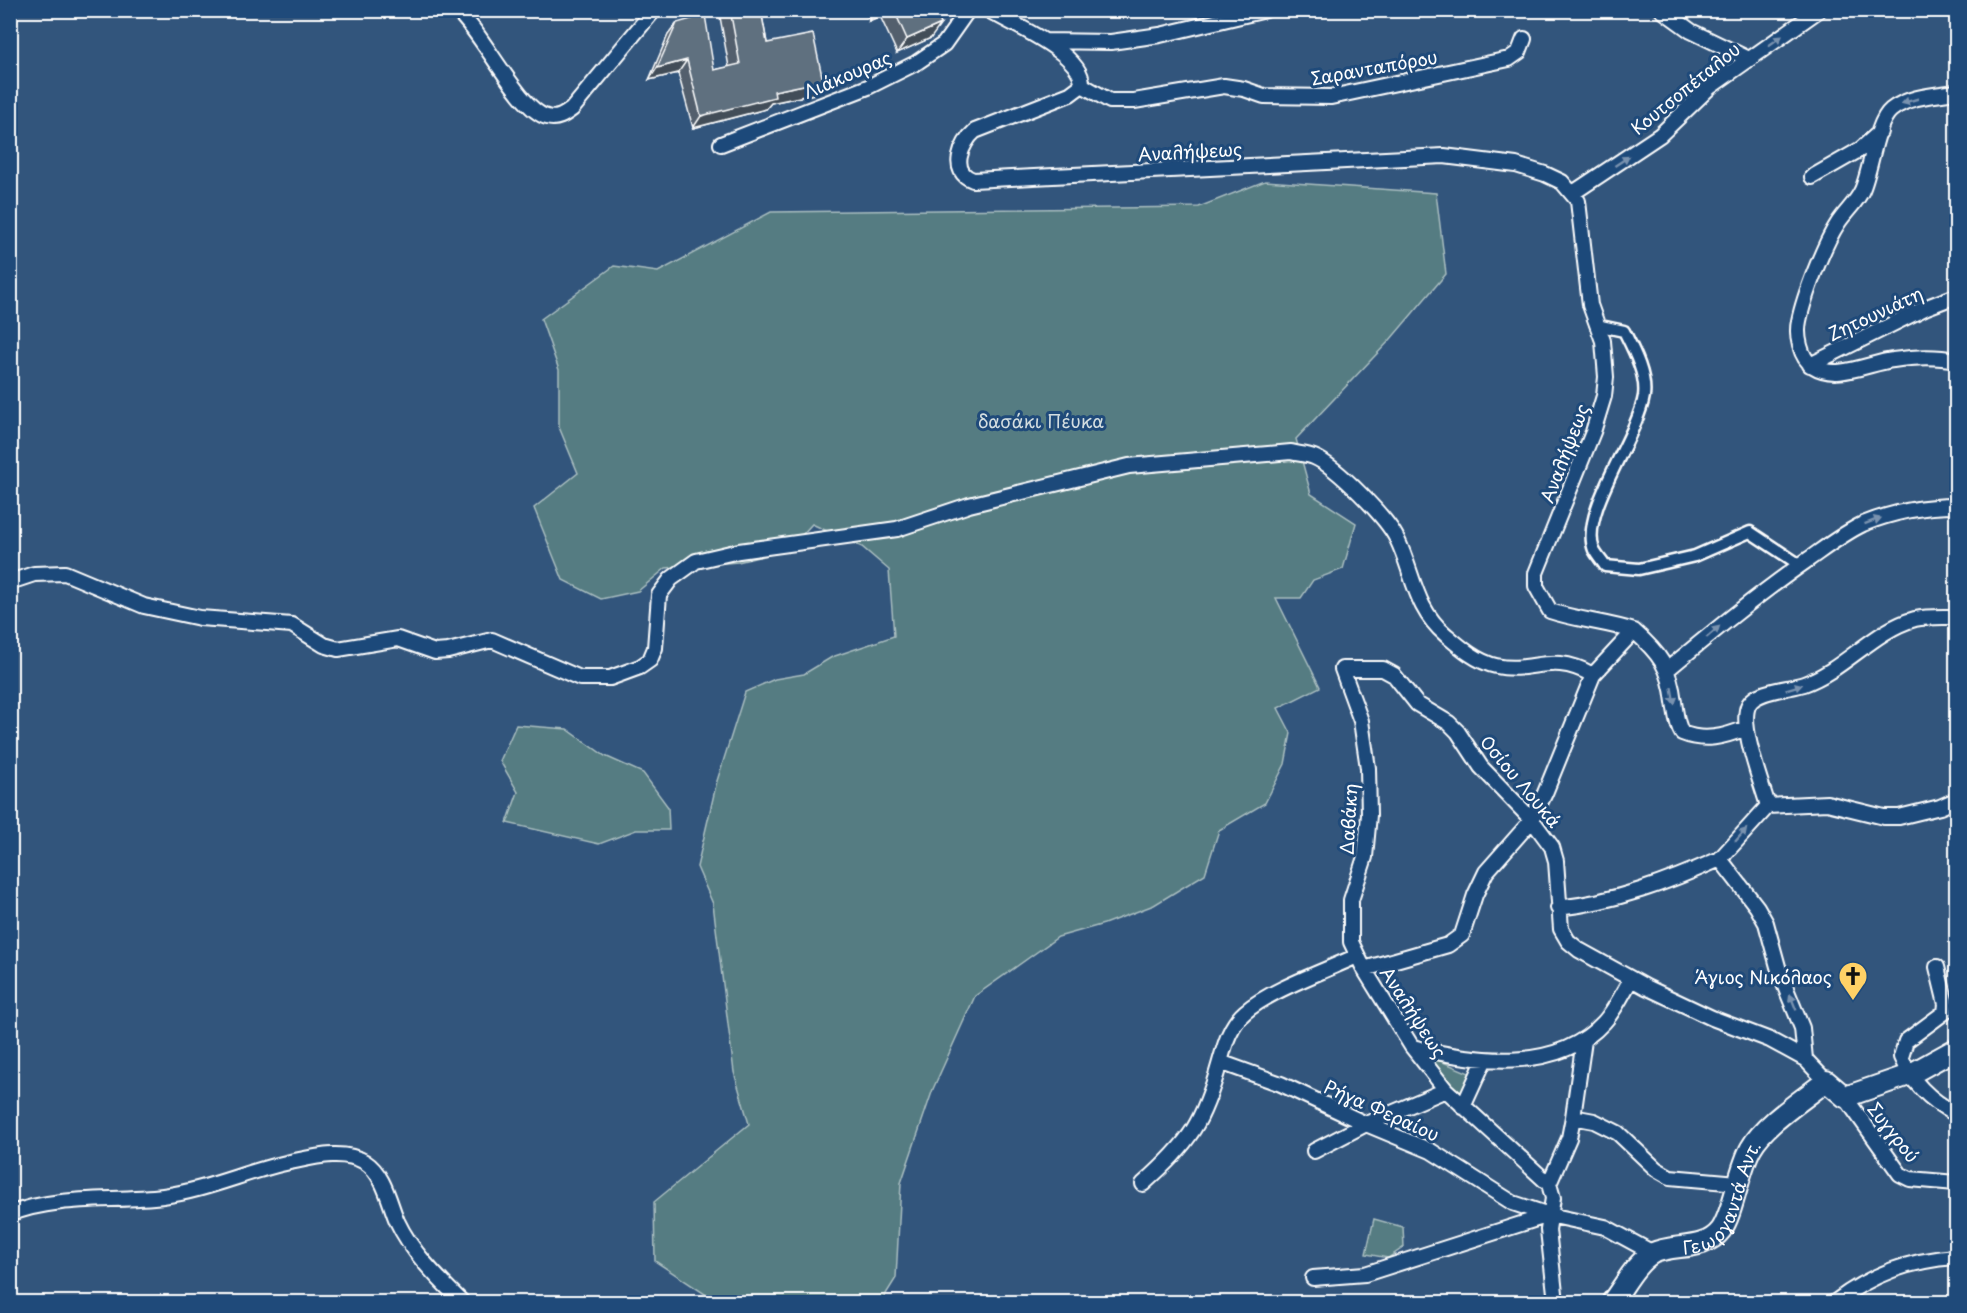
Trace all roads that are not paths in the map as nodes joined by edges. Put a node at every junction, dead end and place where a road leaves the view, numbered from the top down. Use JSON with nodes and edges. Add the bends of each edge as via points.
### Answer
{"nodes":[{"id":1,"x":456,"y":10,"type":"edge"},
{"id":2,"x":654,"y":10,"type":"edge"},
{"id":3,"x":968,"y":10,"type":"edge"},
{"id":4,"x":988,"y":10,"type":"edge"},
{"id":5,"x":1266,"y":10,"type":"edge"},
{"id":6,"x":1662,"y":10,"type":"edge"},
{"id":7,"x":1819,"y":10,"type":"edge"},
{"id":8,"x":1524,"y":39,"type":"dead end"},
{"id":9,"x":1045,"y":41,"type":"junction"},
{"id":10,"x":1749,"y":59,"type":"junction"},
{"id":11,"x":1082,"y":85,"type":"junction"},
{"id":12,"x":1956,"y":92,"type":"edge"},
{"id":13,"x":1880,"y":132,"type":"junction"},
{"id":14,"x":722,"y":144,"type":"dead end"},
{"id":15,"x":1812,"y":177,"type":"dead end"},
{"id":16,"x":1574,"y":193,"type":"junction"},
{"id":17,"x":1956,"y":296,"type":"edge"},
{"id":18,"x":1596,"y":325,"type":"junction"},
{"id":19,"x":1956,"y":360,"type":"edge"},
{"id":20,"x":1810,"y":365,"type":"junction"},
{"id":21,"x":1956,"y":506,"type":"edge"},
{"id":22,"x":1800,"y":565,"type":"junction"},
{"id":23,"x":10,"y":582,"type":"edge"},
{"id":24,"x":1956,"y":617,"type":"edge"},
{"id":25,"x":1634,"y":631,"type":"junction"},
{"id":26,"x":1342,"y":669,"type":"joint"},
{"id":27,"x":1668,"y":669,"type":"junction"},
{"id":28,"x":1593,"y":675,"type":"junction"},
{"id":29,"x":1746,"y":728,"type":"junction"},
{"id":30,"x":1956,"y":800,"type":"edge"},
{"id":31,"x":1768,"y":806,"type":"junction"},
{"id":32,"x":1940,"y":807,"type":"junction"},
{"id":33,"x":1956,"y":814,"type":"edge"},
{"id":34,"x":1532,"y":820,"type":"junction"},
{"id":35,"x":1720,"y":859,"type":"junction"},
{"id":36,"x":1558,"y":908,"type":"junction"},
{"id":37,"x":1361,"y":963,"type":"junction"},
{"id":38,"x":1937,"y":967,"type":"dead end"},
{"id":39,"x":1631,"y":979,"type":"junction"},
{"id":40,"x":1584,"y":1040,"type":"junction"},
{"id":41,"x":1412,"y":1047,"type":"junction"},
{"id":42,"x":1956,"y":1049,"type":"edge"},
{"id":43,"x":1805,"y":1059,"type":"junction"},
{"id":44,"x":1484,"y":1061,"type":"junction"},
{"id":45,"x":1220,"y":1062,"type":"junction"},
{"id":46,"x":1909,"y":1076,"type":"junction"},
{"id":47,"x":1826,"y":1081,"type":"junction"},
{"id":48,"x":1446,"y":1090,"type":"junction"},
{"id":49,"x":1845,"y":1097,"type":"junction"},
{"id":50,"x":1463,"y":1107,"type":"junction"},
{"id":51,"x":1956,"y":1114,"type":"edge"},
{"id":52,"x":1573,"y":1117,"type":"junction"},
{"id":53,"x":1366,"y":1124,"type":"junction"},
{"id":54,"x":1314,"y":1151,"type":"dead end"},
{"id":55,"x":1738,"y":1183,"type":"junction"},
{"id":56,"x":1956,"y":1183,"type":"edge"},
{"id":57,"x":1143,"y":1184,"type":"dead end"},
{"id":58,"x":1549,"y":1184,"type":"junction"},
{"id":59,"x":10,"y":1214,"type":"edge"},
{"id":60,"x":1549,"y":1215,"type":"junction"},
{"id":61,"x":1653,"y":1253,"type":"junction"},
{"id":62,"x":1956,"y":1257,"type":"edge"},
{"id":63,"x":1314,"y":1278,"type":"dead end"},
{"id":64,"x":462,"y":1302,"type":"edge"},
{"id":65,"x":1556,"y":1302,"type":"edge"},
{"id":66,"x":1612,"y":1302,"type":"edge"},
{"id":67,"x":1835,"y":1302,"type":"edge"}],
"edges":[{"from":1,"to":2,"type":"street","via":[[477,33],[496,64],[538,113],[548,118],[560,117],[572,109]]},
{"from":3,"to":14,"type":"street","name":"Λιάκουρας","via":[[944,44],[916,63],[868,87]]},
{"from":4,"to":9,"type":"street"},
{"from":5,"to":9,"type":"street","via":[[1160,35],[1111,42]]},
{"from":6,"to":10,"type":"street","via":[[1691,30]]},
{"from":10,"to":7,"type":"street","name":"Κουτσοπέταλου","one_way":true},
{"from":8,"to":11,"type":"street","name":"Σαρανταπόρου","via":[[1519,52],[1509,59],[1331,97],[1264,96],[1224,86],[1134,102],[1110,101]]},
{"from":9,"to":11,"type":"street","via":[[1080,70]]},
{"from":16,"to":10,"type":"street","name":"Κουτσοπέταλου","one_way":true,"via":[[1660,135],[1710,87]]},
{"from":11,"to":16,"type":"street","name":"Αναλήψεως","via":[[1070,94],[975,131],[961,148],[963,173],[974,180],[1444,156],[1516,165],[1562,182]]},
{"from":12,"to":13,"type":"street","one_way":true,"via":[[1906,101],[1884,118]]},
{"from":13,"to":15,"type":"street","via":[[1861,149]]},
{"from":13,"to":20,"type":"street","via":[[1861,193],[1837,225],[1799,321],[1801,351]]},
{"from":16,"to":18,"type":"street","name":"Αναλήψεως","via":[[1581,216],[1590,305]]},
{"from":17,"to":20,"type":"street","name":"Ζητουνιάτη"},
{"from":18,"to":22,"type":"street","via":[[1624,331],[1637,356],[1644,394],[1633,433],[1593,517],[1594,549],[1605,566],[1640,569],[1695,556],[1750,532]]},
{"from":18,"to":25,"type":"street","name":"Αναλήψεως","via":[[1606,359],[1604,396],[1536,573],[1536,586],[1550,612]]},
{"from":19,"to":20,"type":"street","via":[[1893,360],[1832,372]]},
{"from":22,"to":21,"type":"street","one_way":true,"via":[[1861,525],[1927,506]]},
{"from":27,"to":22,"type":"street","one_way":true},
{"from":23,"to":28,"type":"street","via":[[34,573],[65,573],[144,606],[200,618],[292,625],[338,649],[398,639],[435,652],[492,640],[580,678],[610,678],[640,668],[650,660],[655,648],[659,595],[671,579],[696,561],[739,551],[897,529],[969,505],[1129,466],[1291,452],[1314,457],[1339,475],[1388,523],[1398,540],[1420,604],[1444,634],[1475,658],[1496,666],[1564,663]]},
{"from":29,"to":24,"type":"street","one_way":true,"via":[[1745,714],[1758,696],[1810,682],[1914,619]]},
{"from":25,"to":27,"type":"street"},
{"from":25,"to":28,"type":"street","name":"Αναλήψεως"},
{"from":26,"to":34,"type":"street","name":"Οσίου Λουκά","via":[[1383,669],[1394,675],[1417,704],[1458,732],[1481,767]]},
{"from":26,"to":37,"type":"street","name":"Δαβάκη","via":[[1361,721],[1368,768],[1370,815],[1365,857],[1349,920],[1351,942]]},
{"from":27,"to":29,"type":"street","one_way":true,"via":[[1676,724],[1682,733],[1705,739]]},
{"from":28,"to":34,"type":"street","name":"Αναλήψεως"},
{"from":29,"to":31,"type":"street"},
{"from":30,"to":32,"type":"street"},
{"from":31,"to":32,"type":"street","via":[[1827,804],[1884,817]]},
{"from":35,"to":31,"type":"street","one_way":true},
{"from":32,"to":33,"type":"street"},
{"from":34,"to":36,"type":"street","name":"Οσίου Λουκά","via":[[1552,847]]},
{"from":34,"to":37,"type":"street","name":"Αναλήψεως","via":[[1486,872],[1462,935],[1448,945]]},
{"from":35,"to":36,"type":"street","via":[[1672,881]]},
{"from":43,"to":35,"type":"street","one_way":true,"via":[[1802,1028],[1780,974],[1766,923]]},
{"from":36,"to":39,"type":"street","name":"Οσίου Λουκά","via":[[1561,929],[1568,940]]},
{"from":37,"to":41,"type":"street","name":"Αναλήψεως"},
{"from":37,"to":45,"type":"street","via":[[1245,1013],[1228,1034]]},
{"from":38,"to":46,"type":"street","via":[[1945,1012],[1903,1044],[1901,1057]]},
{"from":39,"to":40,"type":"street","via":[[1605,1022]]},
{"from":39,"to":43,"type":"street","name":"Οσίου Λουκά"},
{"from":40,"to":44,"type":"street","via":[[1556,1052]]},
{"from":40,"to":52,"type":"street"},
{"from":41,"to":44,"type":"street"},
{"from":41,"to":48,"type":"street","name":"Αναλήψεως"},
{"from":42,"to":46,"type":"main road"},
{"from":43,"to":47,"type":"street","name":"Οσίου Λουκά"},
{"from":44,"to":50,"type":"street"},
{"from":45,"to":53,"type":"street","name":"Ρήγα Φεραίου","via":[[1281,1084]]},
{"from":45,"to":57,"type":"street","via":[[1194,1132],[1176,1155]]},
{"from":46,"to":49,"type":"main road"},
{"from":46,"to":51,"type":"street","via":[[1935,1104]]},
{"from":47,"to":49,"type":"main road"},
{"from":47,"to":55,"type":"main road","name":"Γεωργαντά Αντ.","via":[[1751,1147]]},
{"from":48,"to":50,"type":"street","name":"Αναλήψεως"},
{"from":48,"to":53,"type":"street"},
{"from":49,"to":56,"type":"street","name":"Συγγρού","via":[[1900,1174],[1910,1179]]},
{"from":50,"to":58,"type":"street","name":"Αναλήψεως"},
{"from":52,"to":55,"type":"street","via":[[1594,1121],[1618,1133],[1670,1178]]},
{"from":52,"to":58,"type":"street","via":[[1569,1138]]},
{"from":53,"to":54,"type":"street"},
{"from":53,"to":60,"type":"street","name":"Ρήγα Φεραίου","via":[[1431,1151],[1513,1203]]},
{"from":55,"to":61,"type":"main road","name":"Γεωργαντά Αντ.","via":[[1722,1228],[1712,1239]]},
{"from":58,"to":60,"type":"street","via":[[1553,1198]]},
{"from":59,"to":64,"type":"street","via":[[62,1203],[164,1196],[207,1188],[264,1168],[312,1157],[348,1154],[367,1163],[382,1181],[398,1223],[424,1263]]},
{"from":60,"to":61,"type":"street","name":"Ρήγα Φεραίου","via":[[1605,1227]]},
{"from":60,"to":63,"type":"street","via":[[1365,1274]]},
{"from":60,"to":65,"type":"street"},
{"from":61,"to":66,"type":"main road","name":"Γεωργαντά Αντ.","via":[[1644,1259]]},
{"from":62,"to":67,"type":"street","via":[[1912,1263],[1883,1273]]}]}
